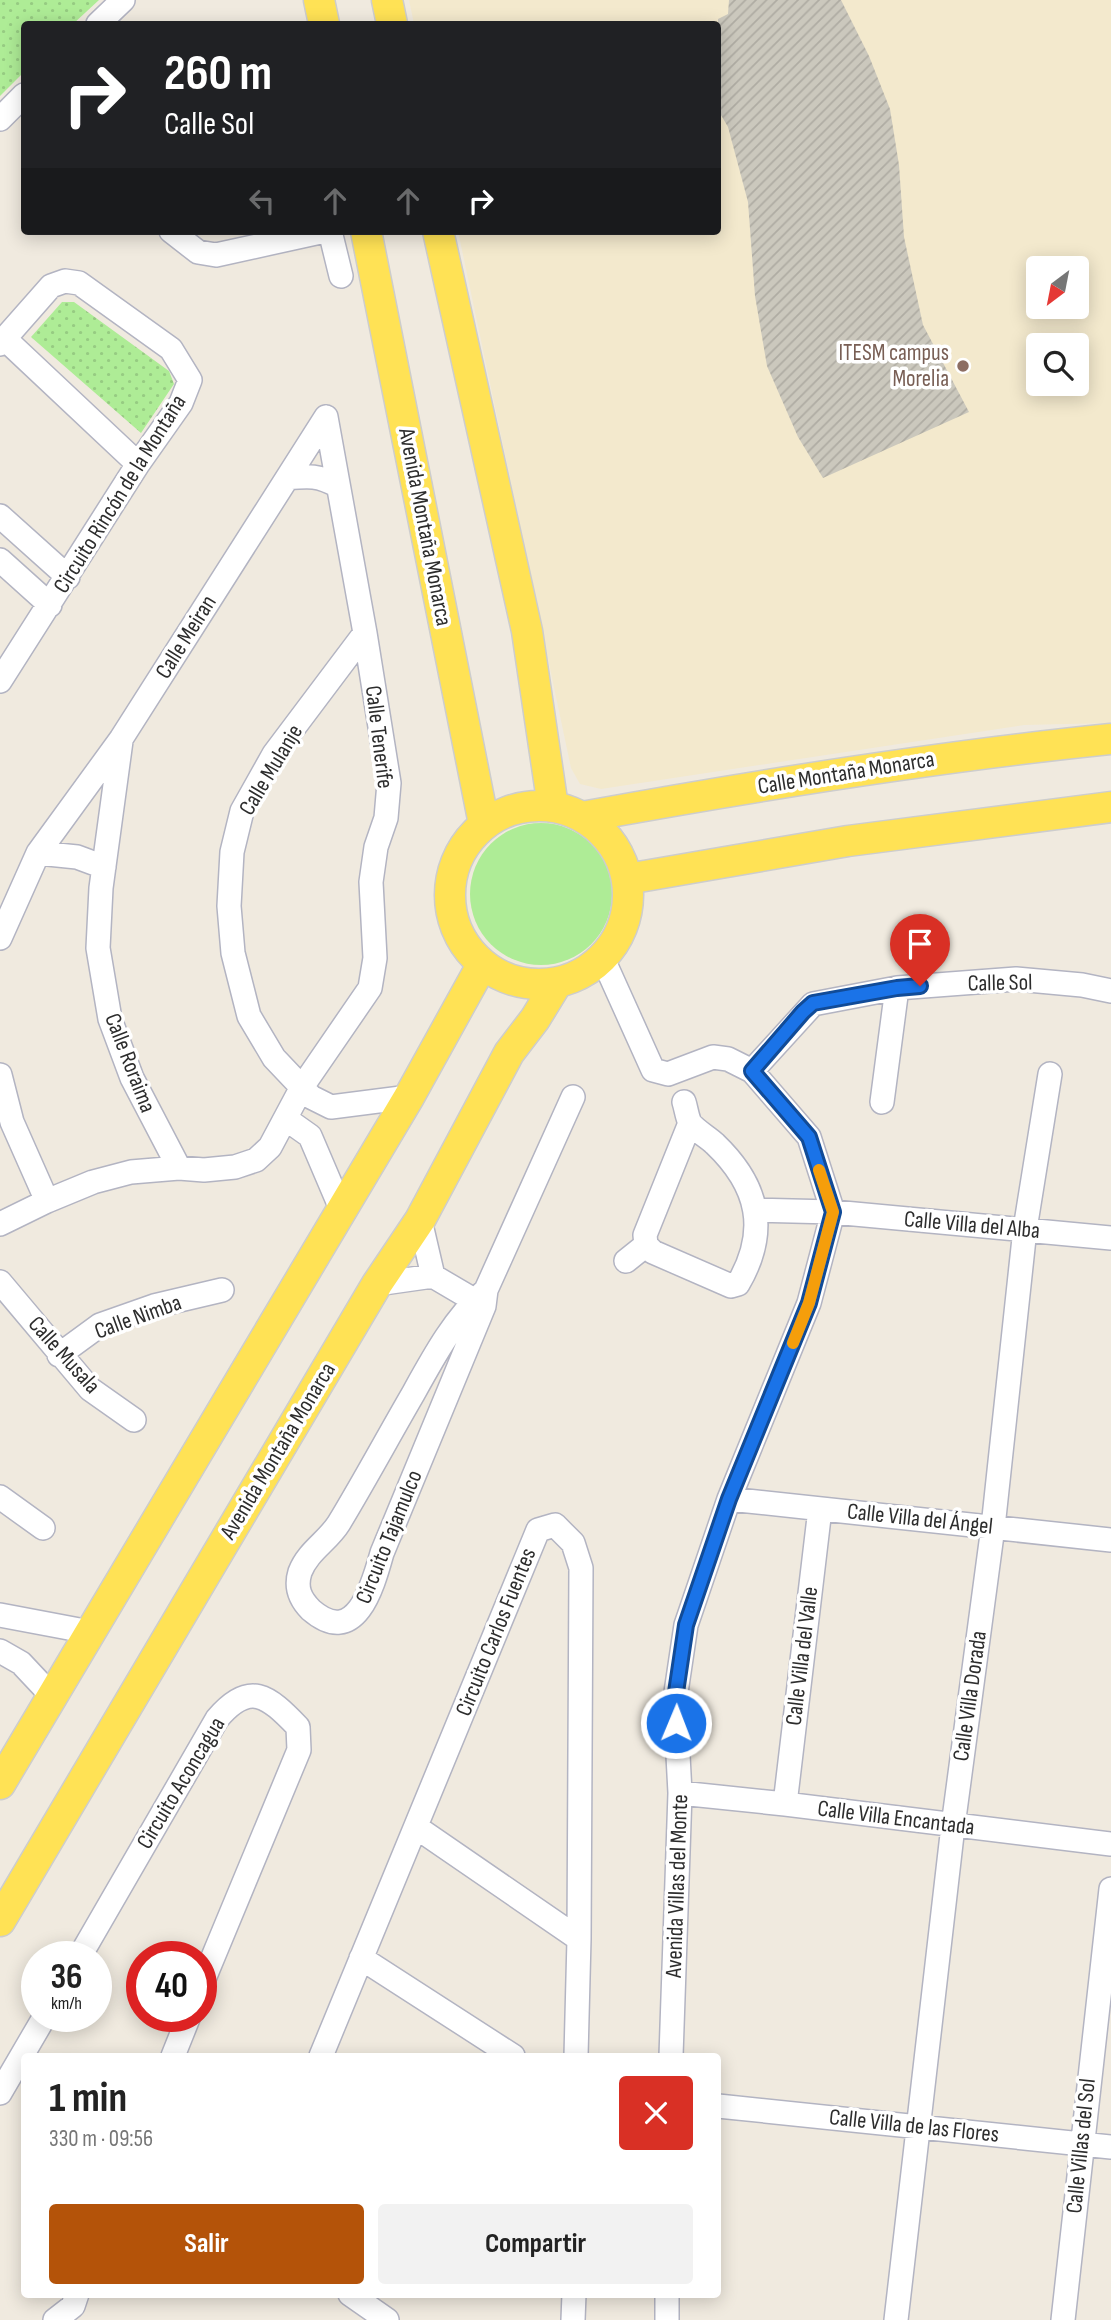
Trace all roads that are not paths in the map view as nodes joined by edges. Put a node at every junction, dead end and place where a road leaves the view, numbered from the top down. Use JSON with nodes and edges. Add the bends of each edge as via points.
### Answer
{"nodes":[{"id":1,"x":123,"y":0,"type":"edge"},
{"id":2,"x":387,"y":0,"type":"edge"},
{"id":3,"x":101,"y":21,"type":"edge"},
{"id":4,"x":391,"y":21,"type":"edge"},
{"id":5,"x":21,"y":98,"type":"edge"},
{"id":6,"x":0,"y":119,"type":"edge"},
{"id":7,"x":309,"y":235,"type":"edge"},
{"id":8,"x":329,"y":235,"type":"edge"},
{"id":9,"x":367,"y":235,"type":"edge"},
{"id":10,"x":439,"y":235,"type":"edge"},
{"id":11,"x":189,"y":239,"type":"edge"},
{"id":12,"x":341,"y":276,"type":"dead end"},
{"id":13,"x":2,"y":342,"type":"edge"},
{"id":14,"x":326,"y":417,"type":"joint"},
{"id":15,"x":138,"y":464,"type":"junction"},
{"id":16,"x":287,"y":478,"type":"junction"},
{"id":17,"x":338,"y":486,"type":"junction"},
{"id":18,"x":0,"y":516,"type":"edge"},
{"id":19,"x":0,"y":560,"type":"edge"},
{"id":20,"x":68,"y":577,"type":"junction"},
{"id":21,"x":50,"y":605,"type":"junction"},
{"id":22,"x":365,"y":633,"type":"junction"},
{"id":23,"x":0,"y":681,"type":"edge"},
{"id":24,"x":121,"y":738,"type":"junction"},
{"id":25,"x":1111,"y":739,"type":"edge"},
{"id":26,"x":553,"y":807,"type":"junction"},
{"id":27,"x":1111,"y":807,"type":"edge"},
{"id":28,"x":582,"y":817,"type":"junction"},
{"id":29,"x":484,"y":824,"type":"junction"},
{"id":30,"x":38,"y":853,"type":"junction"},
{"id":31,"x":104,"y":867,"type":"junction"},
{"id":32,"x":627,"y":879,"type":"junction"},
{"id":33,"x":0,"y":938,"type":"edge"},
{"id":34,"x":603,"y":959,"type":"junction"},
{"id":35,"x":482,"y":965,"type":"junction"},
{"id":36,"x":557,"y":983,"type":"junction"},
{"id":37,"x":897,"y":988,"type":"junction"},
{"id":38,"x":1111,"y":991,"type":"edge"},
{"id":39,"x":752,"y":1071,"type":"junction"},
{"id":40,"x":1050,"y":1074,"type":"dead end"},
{"id":41,"x":0,"y":1075,"type":"edge"},
{"id":42,"x":302,"y":1087,"type":"junction"},
{"id":43,"x":409,"y":1097,"type":"junction"},
{"id":44,"x":573,"y":1097,"type":"dead end"},
{"id":45,"x":883,"y":1102,"type":"dead end"},
{"id":46,"x":331,"y":1107,"type":"junction"},
{"id":47,"x":286,"y":1118,"type":"junction"},
{"id":48,"x":310,"y":1136,"type":"junction"},
{"id":49,"x":179,"y":1168,"type":"junction"},
{"id":50,"x":47,"y":1201,"type":"junction"},
{"id":51,"x":755,"y":1210,"type":"junction"},
{"id":52,"x":342,"y":1211,"type":"junction"},
{"id":53,"x":833,"y":1212,"type":"junction"},
{"id":54,"x":420,"y":1220,"type":"junction"},
{"id":55,"x":0,"y":1224,"type":"edge"},
{"id":56,"x":1025,"y":1229,"type":"junction"},
{"id":57,"x":1111,"y":1238,"type":"edge"},
{"id":58,"x":646,"y":1244,"type":"junction"},
{"id":59,"x":626,"y":1261,"type":"dead end"},
{"id":60,"x":433,"y":1276,"type":"junction"},
{"id":61,"x":0,"y":1282,"type":"edge"},
{"id":62,"x":377,"y":1284,"type":"junction"},
{"id":63,"x":222,"y":1290,"type":"dead end"},
{"id":64,"x":482,"y":1299,"type":"junction"},
{"id":65,"x":60,"y":1355,"type":"junction"},
{"id":66,"x":134,"y":1419,"type":"dead end"},
{"id":67,"x":0,"y":1497,"type":"edge"},
{"id":68,"x":729,"y":1499,"type":"junction"},
{"id":69,"x":820,"y":1509,"type":"junction"},
{"id":70,"x":993,"y":1527,"type":"junction"},
{"id":71,"x":43,"y":1528,"type":"dead end"},
{"id":72,"x":1111,"y":1540,"type":"edge"},
{"id":73,"x":0,"y":1615,"type":"edge"},
{"id":74,"x":29,"y":1621,"type":"junction"},
{"id":75,"x":90,"y":1632,"type":"junction"},
{"id":76,"x":7,"y":1654,"type":"edge"},
{"id":77,"x":52,"y":1696,"type":"junction"},
{"id":78,"x":0,"y":1784,"type":"edge"},
{"id":79,"x":680,"y":1793,"type":"junction"},
{"id":80,"x":785,"y":1804,"type":"junction"},
{"id":81,"x":953,"y":1826,"type":"junction"},
{"id":82,"x":416,"y":1827,"type":"junction"},
{"id":83,"x":1111,"y":1844,"type":"edge"},
{"id":84,"x":1111,"y":1889,"type":"edge"},
{"id":85,"x":0,"y":1921,"type":"edge"},
{"id":86,"x":579,"y":1939,"type":"junction"},
{"id":87,"x":89,"y":1941,"type":"edge"},
{"id":88,"x":217,"y":1947,"type":"edge"},
{"id":89,"x":361,"y":1958,"type":"junction"},
{"id":90,"x":36,"y":2032,"type":"edge"},
{"id":91,"x":183,"y":2032,"type":"edge"},
{"id":92,"x":23,"y":2053,"type":"edge"},
{"id":93,"x":174,"y":2053,"type":"edge"},
{"id":94,"x":322,"y":2053,"type":"edge"},
{"id":95,"x":508,"y":2053,"type":"edge"},
{"id":96,"x":576,"y":2053,"type":"edge"},
{"id":97,"x":671,"y":2053,"type":"edge"},
{"id":98,"x":21,"y":2057,"type":"edge"},
{"id":99,"x":0,"y":2093,"type":"edge"},
{"id":100,"x":721,"y":2106,"type":"edge"},
{"id":101,"x":918,"y":2126,"type":"junction"},
{"id":102,"x":1081,"y":2144,"type":"junction"},
{"id":103,"x":1111,"y":2147,"type":"edge"},
{"id":104,"x":76,"y":2298,"type":"edge"},
{"id":105,"x":357,"y":2298,"type":"edge"},
{"id":106,"x":574,"y":2298,"type":"edge"},
{"id":107,"x":667,"y":2298,"type":"edge"},
{"id":108,"x":55,"y":2320,"type":"edge"},
{"id":109,"x":387,"y":2320,"type":"edge"},
{"id":110,"x":573,"y":2320,"type":"edge"},
{"id":111,"x":667,"y":2320,"type":"edge"},
{"id":112,"x":896,"y":2320,"type":"edge"},
{"id":113,"x":1063,"y":2320,"type":"edge"}],
"edges":[{"from":1,"to":3,"type":"street"},
{"from":2,"to":4,"type":"main road"},
{"from":5,"to":6,"type":"street"},
{"from":7,"to":11,"type":"street","via":[[216,255],[198,251]]},
{"from":8,"to":12,"type":"street"},
{"from":9,"to":29,"type":"main road","name":"Avenida Montaña Monarca"},
{"from":10,"to":26,"type":"main road","via":[[527,631]]},
{"from":13,"to":15,"type":"street"},
{"from":13,"to":15,"type":"street","name":"Circuito Rincón de la Montaña","via":[[51,286],[65,281],[79,283],[172,349],[190,380],[181,403]]},
{"from":14,"to":16,"type":"street","name":"Calle Meiran"},
{"from":14,"to":17,"type":"street","name":"Calle Tenerife"},
{"from":15,"to":20,"type":"street","name":"Circuito Rincón de la Montaña"},
{"from":16,"to":17,"type":"street","via":[[310,475]]},
{"from":16,"to":24,"type":"street","name":"Calle Meiran"},
{"from":17,"to":22,"type":"street","name":"Calle Tenerife"},
{"from":18,"to":20,"type":"street"},
{"from":19,"to":21,"type":"street"},
{"from":20,"to":21,"type":"street","name":"Circuito Rincón de la Montaña"},
{"from":21,"to":23,"type":"street","name":"Circuito Rincón de la Montaña"},
{"from":22,"to":42,"type":"street","name":"Calle Tenerife","via":[[389,783],[371,882],[374,957],[370,988]]},
{"from":22,"to":42,"type":"street","name":"Calle Mulanje","via":[[274,754],[242,811],[232,852],[229,906],[233,953],[249,1016],[274,1058]]},
{"from":24,"to":30,"type":"street","name":"Calle Meiran"},
{"from":24,"to":31,"type":"street","name":"Calle Roraima"},
{"from":25,"to":28,"type":"main road","name":"Calle Montaña Monarca","via":[[966,754]]},
{"from":26,"to":28,"type":"main road"},
{"from":26,"to":29,"type":"main road","via":[[528,806]]},
{"from":27,"to":32,"type":"main road","via":[[848,841]]},
{"from":28,"to":32,"type":"main road","via":[[603,833]]},
{"from":29,"to":35,"type":"main road","via":[[465,843],[453,867],[449,894],[452,920],[464,945]]},
{"from":30,"to":31,"type":"street","via":[[62,854]]},
{"from":30,"to":33,"type":"street","name":"Calle Meiran"},
{"from":31,"to":49,"type":"street","name":"Calle Roraima","via":[[98,948],[110,1019],[132,1078]]},
{"from":32,"to":34,"type":"main road","via":[[628,908],[619,935]]},
{"from":34,"to":36,"type":"main road","via":[[582,974]]},
{"from":34,"to":39,"type":"street","via":[[653,1070],[668,1074],[713,1057]]},
{"from":35,"to":36,"type":"main road","via":[[518,982]]},
{"from":35,"to":43,"type":"main road"},
{"from":36,"to":54,"type":"main road","name":"Avenida Montaña Monarca","via":[[509,1053]]},
{"from":37,"to":38,"type":"street","name":"Calle Sol","via":[[1016,979]]},
{"from":37,"to":39,"type":"street","name":"Calle Sol","via":[[813,1003]]},
{"from":37,"to":45,"type":"street"},
{"from":39,"to":53,"type":"street","via":[[809,1137]]},
{"from":40,"to":56,"type":"street","name":"Calle Villa Dorada"},
{"from":41,"to":50,"type":"street","via":[[12,1122]]},
{"from":42,"to":46,"type":"street","name":"Calle Mulanje"},
{"from":42,"to":47,"type":"street","name":"Calle Tenerife"},
{"from":43,"to":46,"type":"street"},
{"from":43,"to":52,"type":"main road"},
{"from":44,"to":64,"type":"street","name":"Circuito Tajamulco"},
{"from":46,"to":48,"type":"street","via":[[317,1119]]},
{"from":47,"to":48,"type":"street"},
{"from":47,"to":49,"type":"street","name":"Calle Tenerife","via":[[270,1147],[256,1160],[234,1167]]},
{"from":48,"to":52,"type":"street"},
{"from":49,"to":50,"type":"street","name":"Calle Tenerife","via":[[131,1172]]},
{"from":50,"to":55,"type":"street","name":"Calle Tenerife"},
{"from":51,"to":53,"type":"street","name":"Calle Villa del Alba"},
{"from":51,"to":58,"type":"street","via":[[755,1247],[741,1294],[653,1252]]},
{"from":51,"to":58,"type":"street","via":[[750,1187],[687,1112],[645,1234]]},
{"from":52,"to":75,"type":"main road"},
{"from":53,"to":56,"type":"street","name":"Calle Villa del Alba"},
{"from":53,"to":68,"type":"street","name":"Avenida Villas del Monte","via":[[809,1303]]},
{"from":54,"to":60,"type":"street"},
{"from":54,"to":62,"type":"main road","name":"Avenida Montaña Monarca"},
{"from":56,"to":57,"type":"street","name":"Calle Villa del Alba"},
{"from":56,"to":70,"type":"street","name":"Calle Villa Dorada"},
{"from":58,"to":59,"type":"street"},
{"from":60,"to":62,"type":"street"},
{"from":60,"to":64,"type":"street"},
{"from":61,"to":65,"type":"street","name":"Calle Musala"},
{"from":62,"to":85,"type":"main road","name":"Avenida Montaña Monarca"},
{"from":63,"to":65,"type":"street","name":"Calle Nimba","via":[[100,1325]]},
{"from":64,"to":64,"type":"street","name":"Circuito Tajamulco","via":[[446,1336],[337,1526],[300,1572],[297,1588],[302,1601],[326,1620],[341,1621],[358,1614],[371,1592],[382,1553]]},
{"from":65,"to":66,"type":"street","name":"Calle Musala","via":[[90,1388]]},
{"from":67,"to":71,"type":"street"},
{"from":68,"to":69,"type":"street","name":"Calle Villa del Ángel"},
{"from":68,"to":79,"type":"street","name":"Avenida Villas del Monte","via":[[686,1625],[675,1699]]},
{"from":69,"to":70,"type":"street","name":"Calle Villa del Ángel"},
{"from":69,"to":80,"type":"street","name":"Calle Villa del Valle"},
{"from":70,"to":72,"type":"street","name":"Calle Villa del Ángel"},
{"from":70,"to":81,"type":"street","name":"Calle Villa Dorada"},
{"from":73,"to":74,"type":"street"},
{"from":74,"to":75,"type":"street"},
{"from":74,"to":76,"type":"street"},
{"from":75,"to":77,"type":"main road"},
{"from":76,"to":77,"type":"street"},
{"from":77,"to":78,"type":"main road"},
{"from":79,"to":80,"type":"street","name":"Calle Villa Encantada"},
{"from":79,"to":97,"type":"street","name":"Avenida Villas del Monte"},
{"from":80,"to":81,"type":"street","name":"Calle Villa Encantada"},
{"from":81,"to":83,"type":"street","name":"Calle Villa Encantada"},
{"from":81,"to":101,"type":"street","name":"Calle Villa Dorada"},
{"from":82,"to":86,"type":"street"},
{"from":82,"to":86,"type":"street","name":"Circuito Carlos Fuentes","via":[[538,1530],[555,1525],[573,1543],[581,1568]]},
{"from":82,"to":89,"type":"street","name":"Circuito Carlos Fuentes"},
{"from":84,"to":102,"type":"street","name":"Calle Villas del Sol"},
{"from":86,"to":96,"type":"street","name":"Circuito Carlos Fuentes"},
{"from":87,"to":88,"type":"street","name":"Circuito Aconcagua","via":[[217,1719],[231,1703],[245,1697],[266,1698],[298,1727],[299,1750]]},
{"from":89,"to":94,"type":"street","name":"Circuito Carlos Fuentes"},
{"from":89,"to":95,"type":"street"},
{"from":90,"to":92,"type":"street"},
{"from":91,"to":93,"type":"street"},
{"from":98,"to":99,"type":"street"},
{"from":100,"to":101,"type":"street","name":"Calle Villa de las Flores"},
{"from":101,"to":102,"type":"street","name":"Calle Villa de las Flores"},
{"from":101,"to":112,"type":"street","name":"Calle Villa Dorada"},
{"from":102,"to":103,"type":"street","name":"Calle Villa de las Flores"},
{"from":102,"to":113,"type":"street","name":"Calle Villas del Sol"},
{"from":104,"to":108,"type":"street","via":[[73,2306]]},
{"from":105,"to":109,"type":"street"},
{"from":106,"to":110,"type":"street"},
{"from":107,"to":111,"type":"street"}]}
